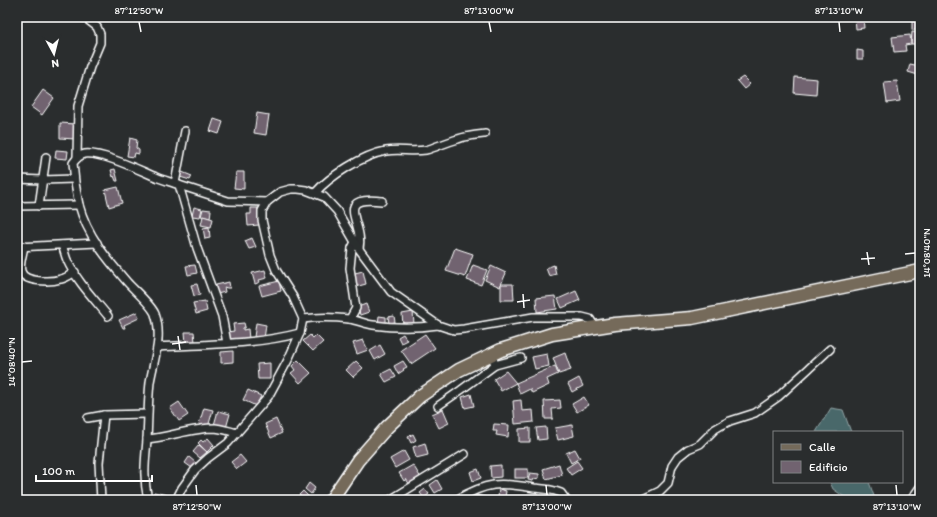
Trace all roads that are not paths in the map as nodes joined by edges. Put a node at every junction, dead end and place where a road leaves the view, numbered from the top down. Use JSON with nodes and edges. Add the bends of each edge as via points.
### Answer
{"nodes":[{"id":1,"x":84,"y":17,"type":"edge"},
{"id":2,"x":185,"y":131,"type":"dead end"},
{"id":3,"x":485,"y":134,"type":"dead end"},
{"id":4,"x":46,"y":157,"type":"dead end"},
{"id":5,"x":77,"y":158,"type":"junction"},
{"id":6,"x":17,"y":179,"type":"edge"},
{"id":7,"x":74,"y":179,"type":"junction"},
{"id":8,"x":44,"y":180,"type":"junction"},
{"id":9,"x":177,"y":184,"type":"junction"},
{"id":10,"x":315,"y":193,"type":"junction"},
{"id":11,"x":382,"y":201,"type":"dead end"},
{"id":12,"x":267,"y":202,"type":"junction"},
{"id":13,"x":79,"y":205,"type":"junction"},
{"id":14,"x":17,"y":206,"type":"edge"},
{"id":15,"x":39,"y":206,"type":"junction"},
{"id":16,"x":97,"y":243,"type":"junction"},
{"id":17,"x":62,"y":245,"type":"junction"},
{"id":18,"x":357,"y":245,"type":"junction"},
{"id":19,"x":20,"y":246,"type":"edge"},
{"id":20,"x":920,"y":271,"type":"edge"},
{"id":21,"x":74,"y":272,"type":"junction"},
{"id":22,"x":108,"y":316,"type":"dead end"},
{"id":23,"x":303,"y":319,"type":"junction"},
{"id":24,"x":350,"y":319,"type":"junction"},
{"id":25,"x":438,"y":325,"type":"junction"},
{"id":26,"x":595,"y":327,"type":"junction"},
{"id":27,"x":300,"y":333,"type":"junction"},
{"id":28,"x":227,"y":342,"type":"junction"},
{"id":29,"x":158,"y":347,"type":"junction"},
{"id":30,"x":830,"y":349,"type":"dead end"},
{"id":31,"x":522,"y":358,"type":"dead end"},
{"id":32,"x":493,"y":360,"type":"junction"},
{"id":33,"x":438,"y":406,"type":"dead end"},
{"id":34,"x":147,"y":414,"type":"junction"},
{"id":35,"x":104,"y":415,"type":"junction"},
{"id":36,"x":88,"y":418,"type":"dead end"},
{"id":37,"x":236,"y":433,"type":"junction"},
{"id":38,"x":147,"y":439,"type":"junction"},
{"id":39,"x":465,"y":454,"type":"dead end"},
{"id":40,"x":920,"y":487,"type":"edge"},
{"id":41,"x":101,"y":500,"type":"edge"},
{"id":42,"x":148,"y":500,"type":"edge"},
{"id":43,"x":176,"y":500,"type":"edge"},
{"id":44,"x":331,"y":500,"type":"edge"},
{"id":45,"x":390,"y":500,"type":"edge"},
{"id":46,"x":456,"y":500,"type":"edge"},
{"id":47,"x":566,"y":500,"type":"edge"},
{"id":48,"x":641,"y":500,"type":"edge"},
{"id":49,"x":911,"y":500,"type":"edge"}],
"edges":[{"from":1,"to":5,"type":"street","via":[[97,27],[100,43],[78,106]]},
{"from":2,"to":9,"type":"street"},
{"from":3,"to":10,"type":"street","via":[[460,138],[412,152],[379,153],[338,174]]},
{"from":4,"to":8,"type":"street"},
{"from":5,"to":7,"type":"street","via":[[73,163]]},
{"from":5,"to":9,"type":"street","via":[[84,154],[97,155]]},
{"from":6,"to":8,"type":"street"},
{"from":7,"to":8,"type":"street"},
{"from":7,"to":13,"type":"street"},
{"from":8,"to":15,"type":"street"},
{"from":9,"to":12,"type":"street","via":[[228,201]]},
{"from":9,"to":28,"type":"street","via":[[222,316]]},
{"from":10,"to":12,"type":"street","via":[[291,189],[280,192]]},
{"from":10,"to":18,"type":"street","via":[[331,203]]},
{"from":11,"to":18,"type":"street","via":[[362,200],[356,203],[354,209],[360,239]]},
{"from":12,"to":23,"type":"street","via":[[262,211],[262,220],[270,255]]},
{"from":13,"to":15,"type":"street"},
{"from":13,"to":16,"type":"street"},
{"from":14,"to":15,"type":"street"},
{"from":16,"to":17,"type":"street"},
{"from":16,"to":29,"type":"street","via":[[113,266],[150,306],[158,328]]},
{"from":17,"to":19,"type":"street"},
{"from":17,"to":21,"type":"street"},
{"from":18,"to":24,"type":"street","via":[[352,248],[350,268],[356,308]]},
{"from":18,"to":25,"type":"street","via":[[394,294]]},
{"from":19,"to":21,"type":"street","via":[[21,273],[26,278],[53,281]]},
{"from":20,"to":26,"type":"main road","via":[[692,318]]},
{"from":21,"to":22,"type":"street"},
{"from":23,"to":24,"type":"street"},
{"from":23,"to":27,"type":"street"},
{"from":24,"to":25,"type":"street","via":[[372,325],[398,327]]},
{"from":25,"to":26,"type":"street","via":[[454,330],[533,317],[582,317],[590,320]]},
{"from":26,"to":32,"type":"main road","via":[[552,334],[501,350]]},
{"from":27,"to":28,"type":"street","via":[[280,338]]},
{"from":27,"to":37,"type":"street","via":[[271,391]]},
{"from":28,"to":29,"type":"street"},
{"from":29,"to":34,"type":"street"},
{"from":30,"to":48,"type":"street","via":[[778,397],[755,413],[715,429],[700,444],[688,449],[672,466],[668,483],[660,491]]},
{"from":31,"to":32,"type":"street"},
{"from":32,"to":33,"type":"street","via":[[461,390]]},
{"from":32,"to":44,"type":"main road","via":[[459,370],[420,396],[387,427],[358,460]]},
{"from":34,"to":35,"type":"street"},
{"from":34,"to":38,"type":"street"},
{"from":35,"to":36,"type":"street"},
{"from":35,"to":41,"type":"street","via":[[99,463]]},
{"from":37,"to":38,"type":"street","via":[[215,428]]},
{"from":37,"to":43,"type":"street","via":[[228,443],[195,470]]},
{"from":38,"to":42,"type":"street","via":[[144,468]]},
{"from":39,"to":45,"type":"street"},
{"from":40,"to":49,"type":"street"},
{"from":46,"to":47,"type":"street","via":[[474,490],[510,484],[561,493]]}]}
